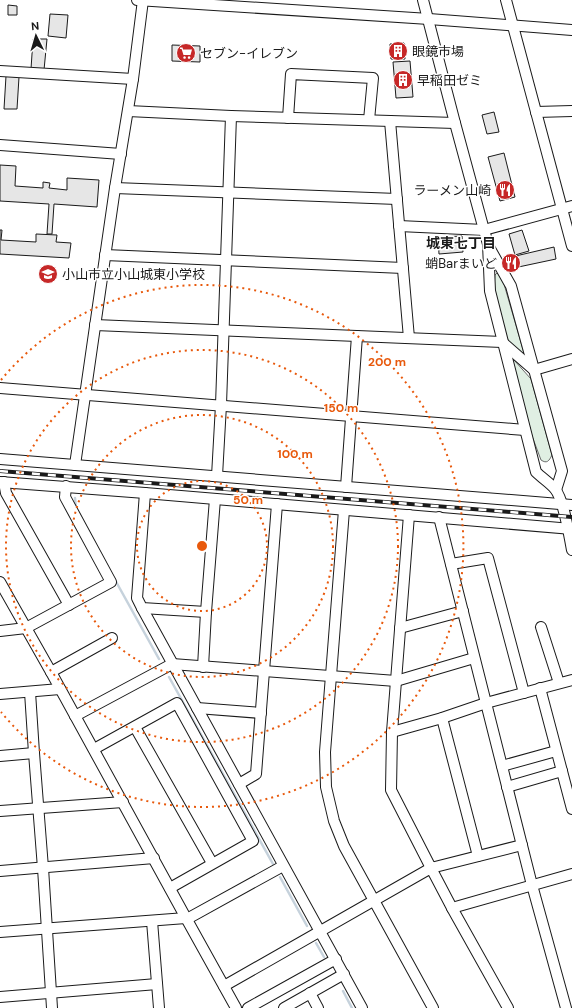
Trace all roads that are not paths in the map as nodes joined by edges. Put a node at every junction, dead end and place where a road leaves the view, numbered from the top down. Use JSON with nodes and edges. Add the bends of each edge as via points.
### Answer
{"nodes":[{"id":1,"x":137,"y":0,"type":"edge"},
{"id":2,"x":143,"y":0,"type":"edge"},
{"id":3,"x":423,"y":0,"type":"edge"},
{"id":4,"x":506,"y":0,"type":"edge"},
{"id":5,"x":428,"y":19,"type":"junction"},
{"id":6,"x":513,"y":26,"type":"junction"},
{"id":7,"x":572,"y":30,"type":"edge"},
{"id":8,"x":0,"y":71,"type":"edge"},
{"id":9,"x":133,"y":80,"type":"junction"},
{"id":10,"x":128,"y":110,"type":"junction"},
{"id":11,"x":536,"y":112,"type":"junction"},
{"id":12,"x":572,"y":112,"type":"edge"},
{"id":13,"x":231,"y":116,"type":"junction"},
{"id":14,"x":288,"y":118,"type":"junction"},
{"id":15,"x":369,"y":120,"type":"junction"},
{"id":16,"x":390,"y":121,"type":"junction"},
{"id":17,"x":455,"y":124,"type":"junction"},
{"id":18,"x":0,"y":145,"type":"edge"},
{"id":19,"x":121,"y":154,"type":"junction"},
{"id":20,"x":115,"y":188,"type":"junction"},
{"id":21,"x":228,"y":192,"type":"junction"},
{"id":22,"x":396,"y":199,"type":"junction"},
{"id":23,"x":567,"y":207,"type":"edge"},
{"id":24,"x":399,"y":226,"type":"junction"},
{"id":25,"x":484,"y":230,"type":"junction"},
{"id":26,"x":488,"y":244,"type":"junction"},
{"id":27,"x":572,"y":246,"type":"edge"},
{"id":28,"x":106,"y":255,"type":"junction"},
{"id":29,"x":226,"y":260,"type":"junction"},
{"id":30,"x":403,"y":268,"type":"junction"},
{"id":31,"x":95,"y":325,"type":"junction"},
{"id":32,"x":224,"y":330,"type":"junction"},
{"id":33,"x":357,"y":336,"type":"junction"},
{"id":34,"x":409,"y":338,"type":"junction"},
{"id":35,"x":502,"y":342,"type":"junction"},
{"id":36,"x":572,"y":359,"type":"edge"},
{"id":37,"x":534,"y":370,"type":"junction"},
{"id":38,"x":0,"y":388,"type":"edge"},
{"id":39,"x":85,"y":395,"type":"junction"},
{"id":40,"x":221,"y":405,"type":"junction"},
{"id":41,"x":351,"y":416,"type":"junction"},
{"id":42,"x":525,"y":430,"type":"junction"},
{"id":43,"x":0,"y":459,"type":"edge"},
{"id":44,"x":75,"y":465,"type":"junction"},
{"id":45,"x":217,"y":476,"type":"junction"},
{"id":46,"x":2,"y":482,"type":"edge"},
{"id":47,"x":66,"y":486,"type":"junction"},
{"id":48,"x":346,"y":487,"type":"junction"},
{"id":49,"x":556,"y":490,"type":"junction"},
{"id":50,"x":145,"y":493,"type":"junction"},
{"id":51,"x":215,"y":499,"type":"junction"},
{"id":52,"x":277,"y":504,"type":"junction"},
{"id":53,"x":567,"y":505,"type":"edge"},
{"id":54,"x":344,"y":510,"type":"junction"},
{"id":55,"x":409,"y":515,"type":"junction"},
{"id":56,"x":439,"y":517,"type":"junction"},
{"id":57,"x":570,"y":529,"type":"edge"},
{"id":58,"x":572,"y":550,"type":"edge"},
{"id":59,"x":451,"y":564,"type":"junction"},
{"id":60,"x":0,"y":582,"type":"edge"},
{"id":61,"x":69,"y":605,"type":"junction"},
{"id":62,"x":142,"y":608,"type":"junction"},
{"id":63,"x":463,"y":611,"type":"junction"},
{"id":64,"x":206,"y":612,"type":"junction"},
{"id":65,"x":541,"y":627,"type":"dead end"},
{"id":66,"x":26,"y":628,"type":"junction"},
{"id":67,"x":400,"y":628,"type":"junction"},
{"id":68,"x":0,"y":631,"type":"edge"},
{"id":69,"x":112,"y":638,"type":"dead end"},
{"id":70,"x":474,"y":658,"type":"junction"},
{"id":71,"x":172,"y":664,"type":"junction"},
{"id":72,"x":203,"y":667,"type":"junction"},
{"id":73,"x":264,"y":671,"type":"junction"},
{"id":74,"x":51,"y":672,"type":"junction"},
{"id":75,"x":332,"y":676,"type":"junction"},
{"id":76,"x":572,"y":680,"type":"edge"},
{"id":77,"x":396,"y":681,"type":"junction"},
{"id":78,"x":559,"y":683,"type":"junction"},
{"id":79,"x":540,"y":688,"type":"junction"},
{"id":80,"x":60,"y":689,"type":"junction"},
{"id":81,"x":30,"y":692,"type":"junction"},
{"id":82,"x":524,"y":693,"type":"junction"},
{"id":83,"x":0,"y":694,"type":"edge"},
{"id":84,"x":486,"y":703,"type":"junction"},
{"id":85,"x":196,"y":708,"type":"junction"},
{"id":86,"x":261,"y":714,"type":"junction"},
{"id":87,"x":75,"y":716,"type":"junction"},
{"id":88,"x":442,"y":718,"type":"junction"},
{"id":89,"x":135,"y":727,"type":"junction"},
{"id":90,"x":392,"y":732,"type":"junction"},
{"id":91,"x":94,"y":749,"type":"junction"},
{"id":92,"x":556,"y":751,"type":"junction"},
{"id":93,"x":34,"y":753,"type":"junction"},
{"id":94,"x":0,"y":756,"type":"edge"},
{"id":95,"x":502,"y":766,"type":"junction"},
{"id":96,"x":562,"y":771,"type":"junction"},
{"id":97,"x":239,"y":784,"type":"junction"},
{"id":98,"x":507,"y":787,"type":"junction"},
{"id":99,"x":123,"y":802,"type":"junction"},
{"id":100,"x":38,"y":809,"type":"junction"},
{"id":101,"x":572,"y":809,"type":"edge"},
{"id":102,"x":0,"y":812,"type":"edge"},
{"id":103,"x":522,"y":845,"type":"junction"},
{"id":104,"x":478,"y":856,"type":"junction"},
{"id":105,"x":154,"y":858,"type":"junction"},
{"id":106,"x":212,"y":864,"type":"junction"},
{"id":107,"x":284,"y":866,"type":"junction"},
{"id":108,"x":43,"y":868,"type":"junction"},
{"id":109,"x":431,"y":868,"type":"junction"},
{"id":110,"x":0,"y":872,"type":"edge"},
{"id":111,"x":572,"y":874,"type":"edge"},
{"id":112,"x":532,"y":885,"type":"junction"},
{"id":113,"x":170,"y":888,"type":"junction"},
{"id":114,"x":374,"y":900,"type":"junction"},
{"id":115,"x":452,"y":908,"type":"junction"},
{"id":116,"x":186,"y":919,"type":"junction"},
{"id":117,"x":152,"y":921,"type":"junction"},
{"id":118,"x":47,"y":929,"type":"junction"},
{"id":119,"x":320,"y":931,"type":"junction"},
{"id":120,"x":0,"y":932,"type":"edge"},
{"id":121,"x":336,"y":959,"type":"junction"},
{"id":122,"x":344,"y":974,"type":"junction"},
{"id":123,"x":157,"y":984,"type":"junction"},
{"id":124,"x":224,"y":986,"type":"junction"},
{"id":125,"x":51,"y":992,"type":"junction"},
{"id":126,"x":310,"y":993,"type":"junction"},
{"id":127,"x":0,"y":997,"type":"edge"},
{"id":128,"x":52,"y":1008,"type":"edge"},
{"id":129,"x":159,"y":1008,"type":"edge"},
{"id":130,"x":236,"y":1008,"type":"edge"},
{"id":131,"x":248,"y":1008,"type":"edge"},
{"id":132,"x":284,"y":1008,"type":"edge"},
{"id":133,"x":318,"y":1008,"type":"edge"},
{"id":134,"x":362,"y":1008,"type":"edge"},
{"id":135,"x":433,"y":1008,"type":"edge"},
{"id":136,"x":508,"y":1008,"type":"edge"},
{"id":137,"x":566,"y":1008,"type":"edge"}],
"edges":[{"from":1,"to":2,"type":"street"},
{"from":2,"to":5,"type":"street"},
{"from":2,"to":9,"type":"street"},
{"from":3,"to":5,"type":"street"},
{"from":4,"to":6,"type":"street"},
{"from":5,"to":6,"type":"street"},
{"from":5,"to":17,"type":"street"},
{"from":6,"to":7,"type":"street"},
{"from":6,"to":11,"type":"street"},
{"from":8,"to":9,"type":"street"},
{"from":9,"to":10,"type":"street"},
{"from":10,"to":13,"type":"street"},
{"from":10,"to":19,"type":"street"},
{"from":11,"to":12,"type":"street"},
{"from":11,"to":23,"type":"street"},
{"from":13,"to":14,"type":"street"},
{"from":13,"to":21,"type":"street"},
{"from":14,"to":15,"type":"street"},
{"from":14,"to":15,"type":"street","via":[[291,74],[373,78]]},
{"from":15,"to":16,"type":"street"},
{"from":16,"to":17,"type":"street"},
{"from":16,"to":22,"type":"street"},
{"from":17,"to":25,"type":"street"},
{"from":18,"to":19,"type":"street"},
{"from":19,"to":20,"type":"street"},
{"from":20,"to":21,"type":"street"},
{"from":20,"to":28,"type":"street"},
{"from":21,"to":22,"type":"street"},
{"from":21,"to":29,"type":"street"},
{"from":22,"to":24,"type":"street"},
{"from":23,"to":25,"type":"street"},
{"from":23,"to":27,"type":"street"},
{"from":24,"to":25,"type":"street"},
{"from":24,"to":30,"type":"street"},
{"from":25,"to":26,"type":"street"},
{"from":26,"to":35,"type":"street","via":[[490,291]]},
{"from":26,"to":37,"type":"street","via":[[511,286]]},
{"from":28,"to":29,"type":"street"},
{"from":28,"to":31,"type":"street"},
{"from":29,"to":30,"type":"street"},
{"from":29,"to":32,"type":"street"},
{"from":30,"to":34,"type":"street"},
{"from":31,"to":32,"type":"street"},
{"from":31,"to":39,"type":"street"},
{"from":32,"to":33,"type":"street"},
{"from":32,"to":40,"type":"street"},
{"from":33,"to":34,"type":"street"},
{"from":33,"to":41,"type":"street"},
{"from":34,"to":35,"type":"street"},
{"from":35,"to":37,"type":"street"},
{"from":35,"to":42,"type":"street"},
{"from":36,"to":37,"type":"street"},
{"from":37,"to":49,"type":"street","via":[[562,471]]},
{"from":38,"to":39,"type":"street"},
{"from":39,"to":40,"type":"street"},
{"from":39,"to":44,"type":"street"},
{"from":40,"to":41,"type":"street"},
{"from":40,"to":45,"type":"street"},
{"from":41,"to":42,"type":"street"},
{"from":41,"to":48,"type":"street"},
{"from":42,"to":49,"type":"street","via":[[536,472]]},
{"from":43,"to":44,"type":"street"},
{"from":44,"to":45,"type":"street"},
{"from":45,"to":48,"type":"street"},
{"from":46,"to":47,"type":"street"},
{"from":46,"to":61,"type":"street"},
{"from":47,"to":50,"type":"street"},
{"from":47,"to":61,"type":"street","via":[[65,497],[111,582]]},
{"from":48,"to":53,"type":"street"},
{"from":49,"to":53,"type":"street"},
{"from":50,"to":51,"type":"street"},
{"from":50,"to":62,"type":"street","via":[[137,598]]},
{"from":51,"to":52,"type":"street"},
{"from":51,"to":64,"type":"street"},
{"from":52,"to":54,"type":"street"},
{"from":52,"to":73,"type":"street"},
{"from":53,"to":57,"type":"street"},
{"from":54,"to":55,"type":"street"},
{"from":54,"to":75,"type":"street"},
{"from":55,"to":56,"type":"street"},
{"from":55,"to":67,"type":"street"},
{"from":56,"to":57,"type":"street"},
{"from":56,"to":59,"type":"street"},
{"from":57,"to":58,"type":"street"},
{"from":59,"to":63,"type":"street"},
{"from":59,"to":82,"type":"street","via":[[488,558]]},
{"from":60,"to":66,"type":"street"},
{"from":61,"to":66,"type":"street"},
{"from":62,"to":64,"type":"street"},
{"from":62,"to":71,"type":"street"},
{"from":63,"to":67,"type":"street"},
{"from":63,"to":70,"type":"street"},
{"from":64,"to":72,"type":"street"},
{"from":65,"to":78,"type":"street"},
{"from":66,"to":68,"type":"street"},
{"from":66,"to":74,"type":"street"},
{"from":67,"to":77,"type":"street"},
{"from":69,"to":74,"type":"street"},
{"from":70,"to":77,"type":"street"},
{"from":70,"to":84,"type":"street"},
{"from":71,"to":72,"type":"street"},
{"from":71,"to":85,"type":"street"},
{"from":71,"to":87,"type":"street"},
{"from":72,"to":73,"type":"street"},
{"from":73,"to":75,"type":"street"},
{"from":73,"to":86,"type":"street"},
{"from":74,"to":80,"type":"street"},
{"from":75,"to":77,"type":"street"},
{"from":75,"to":114,"type":"street","via":[[325,752],[326,787],[334,821]]},
{"from":76,"to":78,"type":"street"},
{"from":77,"to":90,"type":"street"},
{"from":78,"to":79,"type":"street"},
{"from":79,"to":82,"type":"street"},
{"from":79,"to":92,"type":"street"},
{"from":80,"to":81,"type":"street"},
{"from":80,"to":87,"type":"street"},
{"from":81,"to":83,"type":"street"},
{"from":81,"to":93,"type":"street"},
{"from":82,"to":84,"type":"street"},
{"from":84,"to":88,"type":"street"},
{"from":84,"to":95,"type":"street"},
{"from":85,"to":86,"type":"street"},
{"from":85,"to":97,"type":"street"},
{"from":86,"to":97,"type":"street","via":[[256,774]]},
{"from":87,"to":91,"type":"street"},
{"from":88,"to":90,"type":"street"},
{"from":88,"to":104,"type":"street"},
{"from":89,"to":91,"type":"street"},
{"from":89,"to":106,"type":"street"},
{"from":89,"to":106,"type":"street","via":[[177,703],[181,710],[253,841]]},
{"from":90,"to":109,"type":"street","via":[[392,790]]},
{"from":91,"to":99,"type":"street"},
{"from":92,"to":95,"type":"street"},
{"from":92,"to":96,"type":"street"},
{"from":93,"to":94,"type":"street"},
{"from":93,"to":100,"type":"street"},
{"from":95,"to":98,"type":"street"},
{"from":96,"to":98,"type":"street"},
{"from":96,"to":101,"type":"street"},
{"from":97,"to":107,"type":"street"},
{"from":98,"to":103,"type":"street"},
{"from":99,"to":100,"type":"street"},
{"from":99,"to":105,"type":"street"},
{"from":100,"to":102,"type":"street"},
{"from":100,"to":108,"type":"street"},
{"from":103,"to":104,"type":"street"},
{"from":103,"to":112,"type":"street"},
{"from":104,"to":109,"type":"street"},
{"from":105,"to":108,"type":"street"},
{"from":105,"to":113,"type":"street"},
{"from":106,"to":113,"type":"street"},
{"from":107,"to":116,"type":"street"},
{"from":107,"to":119,"type":"street"},
{"from":108,"to":110,"type":"street"},
{"from":108,"to":118,"type":"street"},
{"from":109,"to":114,"type":"street"},
{"from":109,"to":115,"type":"street"},
{"from":111,"to":112,"type":"street"},
{"from":112,"to":115,"type":"street"},
{"from":112,"to":137,"type":"street"},
{"from":113,"to":116,"type":"street"},
{"from":114,"to":119,"type":"street"},
{"from":114,"to":135,"type":"street"},
{"from":115,"to":136,"type":"street"},
{"from":116,"to":117,"type":"street"},
{"from":116,"to":124,"type":"street"},
{"from":117,"to":118,"type":"street"},
{"from":117,"to":123,"type":"street"},
{"from":118,"to":120,"type":"street"},
{"from":118,"to":125,"type":"street"},
{"from":119,"to":121,"type":"street"},
{"from":119,"to":124,"type":"street"},
{"from":121,"to":122,"type":"street"},
{"from":121,"to":131,"type":"street"},
{"from":122,"to":126,"type":"street"},
{"from":122,"to":134,"type":"street"},
{"from":123,"to":125,"type":"street"},
{"from":123,"to":129,"type":"street"},
{"from":124,"to":130,"type":"street"},
{"from":125,"to":127,"type":"street"},
{"from":125,"to":128,"type":"street"},
{"from":126,"to":132,"type":"street"},
{"from":126,"to":133,"type":"street"}]}
